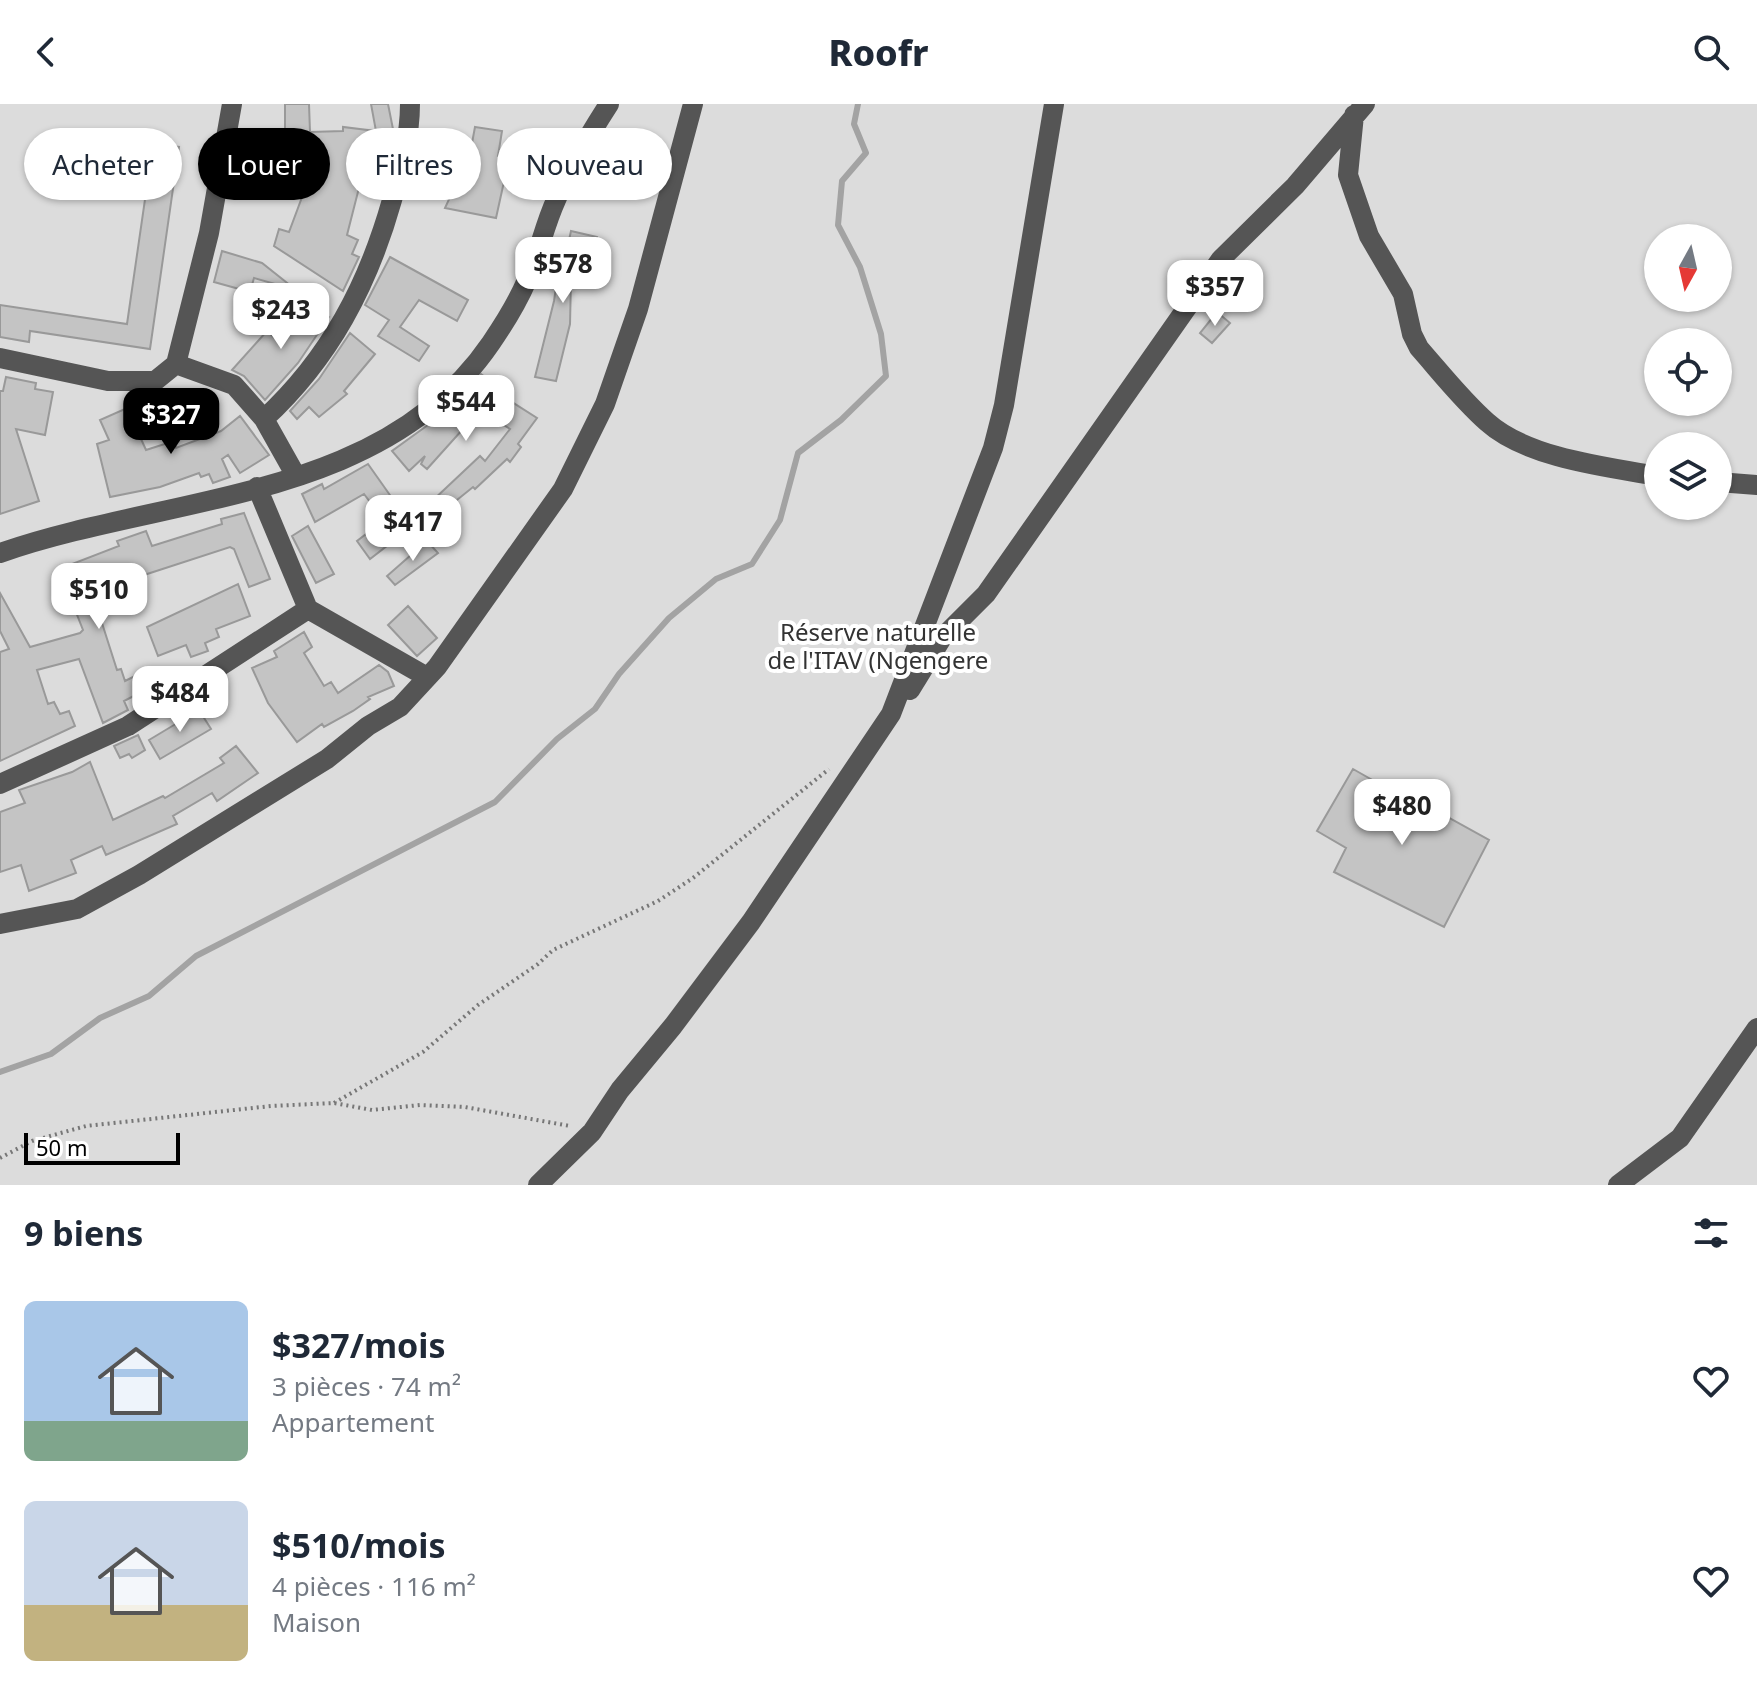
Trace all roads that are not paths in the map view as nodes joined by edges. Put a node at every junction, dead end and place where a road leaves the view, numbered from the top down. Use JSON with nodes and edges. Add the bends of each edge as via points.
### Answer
{"nodes":[{"id":1,"x":232,"y":104,"type":"edge"},
{"id":2,"x":410,"y":104,"type":"edge"},
{"id":3,"x":609,"y":104,"type":"edge"},
{"id":4,"x":693,"y":104,"type":"edge"},
{"id":5,"x":1054,"y":104,"type":"edge"},
{"id":6,"x":1356,"y":108,"type":"edge"},
{"id":7,"x":0,"y":358,"type":"edge"},
{"id":8,"x":176,"y":364,"type":"junction"},
{"id":9,"x":264,"y":419,"type":"junction"},
{"id":10,"x":1644,"y":473,"type":"edge"},
{"id":11,"x":296,"y":476,"type":"junction"},
{"id":12,"x":1732,"y":483,"type":"edge"},
{"id":13,"x":1757,"y":485,"type":"edge"},
{"id":14,"x":257,"y":487,"type":"junction"},
{"id":15,"x":0,"y":553,"type":"edge"},
{"id":16,"x":308,"y":609,"type":"junction"},
{"id":17,"x":427,"y":677,"type":"junction"},
{"id":18,"x":891,"y":714,"type":"junction"},
{"id":19,"x":0,"y":784,"type":"edge"},
{"id":20,"x":0,"y":924,"type":"edge"},
{"id":21,"x":1757,"y":1028,"type":"edge"},
{"id":22,"x":538,"y":1185,"type":"edge"},
{"id":23,"x":1618,"y":1185,"type":"edge"}],
"edges":[{"from":1,"to":8,"type":"street","via":[[209,233]]},
{"from":2,"to":9,"type":"street","via":[[402,167],[362,289],[319,360]]},
{"from":3,"to":11,"type":"street","via":[[555,200],[527,281],[490,344],[410,425],[339,464]]},
{"from":4,"to":17,"type":"street","via":[[638,309],[605,404],[563,489]]},
{"from":5,"to":18,"type":"street","via":[[1004,405],[974,500]]},
{"from":6,"to":10,"type":"street","via":[[1348,175],[1369,236],[1403,294],[1419,348],[1489,424],[1514,438],[1548,453]]},
{"from":6,"to":18,"type":"street","via":[[1295,186],[1221,259],[986,594],[942,638]]},
{"from":7,"to":8,"type":"street","via":[[108,381],[155,381]]},
{"from":8,"to":9,"type":"street","via":[[234,385]]},
{"from":9,"to":11,"type":"street"},
{"from":11,"to":14,"type":"street"},
{"from":12,"to":13,"type":"street"},
{"from":14,"to":15,"type":"street","via":[[45,537]]},
{"from":14,"to":16,"type":"street"},
{"from":16,"to":17,"type":"street"},
{"from":16,"to":19,"type":"street","via":[[128,726]]},
{"from":17,"to":20,"type":"street","via":[[400,707],[327,759],[139,875],[77,909]]},
{"from":18,"to":22,"type":"street","via":[[751,922],[592,1132]]},
{"from":21,"to":23,"type":"street","via":[[1680,1138]]}]}
